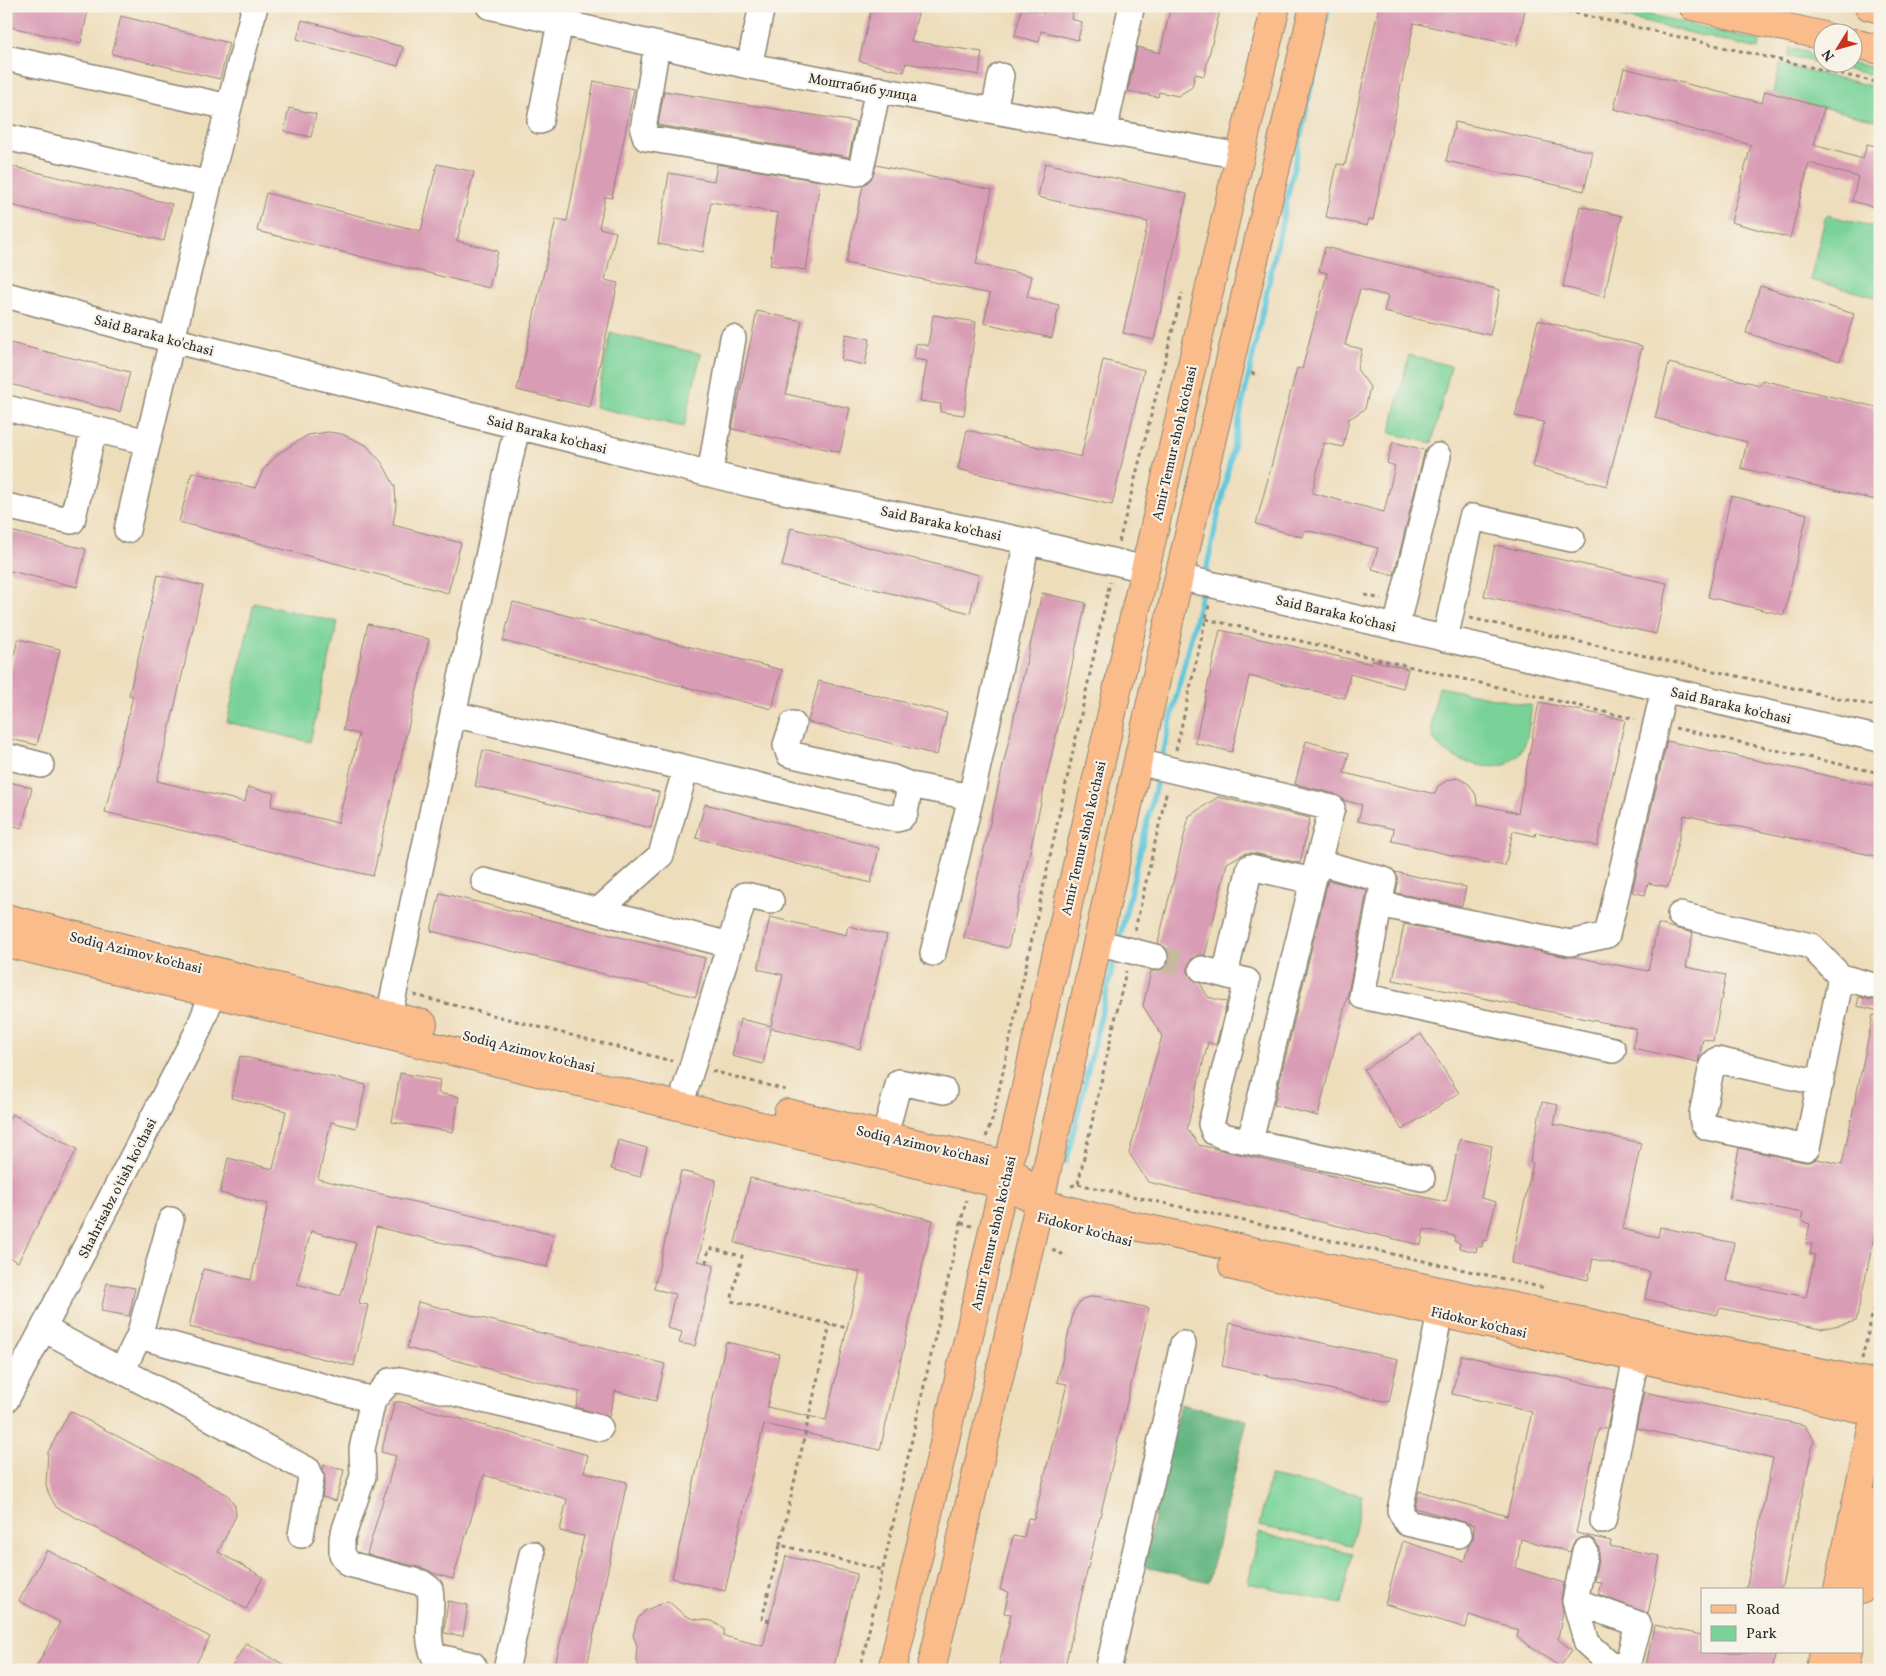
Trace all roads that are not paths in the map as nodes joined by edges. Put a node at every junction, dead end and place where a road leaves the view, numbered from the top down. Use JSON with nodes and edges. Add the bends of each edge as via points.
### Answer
{"nodes":[{"id":1,"x":255,"y":6,"type":"edge"},
{"id":2,"x":489,"y":6,"type":"edge"},
{"id":3,"x":762,"y":6,"type":"edge"},
{"id":4,"x":1276,"y":6,"type":"edge"},
{"id":5,"x":1314,"y":6,"type":"edge"},
{"id":6,"x":1693,"y":6,"type":"edge"},
{"id":7,"x":1869,"y":6,"type":"edge"},
{"id":8,"x":1880,"y":9,"type":"edge"},
{"id":9,"x":520,"y":10,"type":"edge"},
{"id":10,"x":1131,"y":10,"type":"dead end"},
{"id":11,"x":560,"y":23,"type":"junction"},
{"id":12,"x":1814,"y":34,"type":"edge"},
{"id":13,"x":656,"y":45,"type":"junction"},
{"id":14,"x":1864,"y":46,"type":"edge"},
{"id":15,"x":1880,"y":50,"type":"edge"},
{"id":16,"x":6,"y":58,"type":"edge"},
{"id":17,"x":749,"y":66,"type":"junction"},
{"id":18,"x":1001,"y":76,"type":"dead end"},
{"id":19,"x":878,"y":89,"type":"junction"},
{"id":20,"x":229,"y":107,"type":"junction"},
{"id":21,"x":994,"y":111,"type":"junction"},
{"id":22,"x":540,"y":121,"type":"dead end"},
{"id":23,"x":1104,"y":131,"type":"junction"},
{"id":24,"x":6,"y":137,"type":"edge"},
{"id":25,"x":1240,"y":156,"type":"junction"},
{"id":26,"x":1277,"y":165,"type":"junction"},
{"id":27,"x":209,"y":184,"type":"junction"},
{"id":28,"x":6,"y":295,"type":"edge"},
{"id":29,"x":733,"y":338,"type":"dead end"},
{"id":30,"x":172,"y":340,"type":"junction"},
{"id":31,"x":6,"y":408,"type":"edge"},
{"id":32,"x":517,"y":427,"type":"junction"},
{"id":33,"x":94,"y":429,"type":"junction"},
{"id":34,"x":148,"y":442,"type":"junction"},
{"id":35,"x":1438,"y":456,"type":"dead end"},
{"id":36,"x":710,"y":474,"type":"junction"},
{"id":37,"x":6,"y":506,"type":"edge"},
{"id":38,"x":126,"y":530,"type":"dead end"},
{"id":39,"x":1572,"y":538,"type":"dead end"},
{"id":40,"x":1026,"y":541,"type":"junction"},
{"id":41,"x":1145,"y":569,"type":"junction"},
{"id":42,"x":1179,"y":577,"type":"junction"},
{"id":43,"x":1396,"y":627,"type":"junction"},
{"id":44,"x":1445,"y":639,"type":"junction"},
{"id":45,"x":1664,"y":689,"type":"junction"},
{"id":46,"x":453,"y":714,"type":"junction"},
{"id":47,"x":793,"y":724,"type":"dead end"},
{"id":48,"x":1880,"y":739,"type":"edge"},
{"id":49,"x":6,"y":756,"type":"edge"},
{"id":50,"x":41,"y":765,"type":"dead end"},
{"id":51,"x":1157,"y":766,"type":"junction"},
{"id":52,"x":686,"y":768,"type":"junction"},
{"id":53,"x":910,"y":785,"type":"junction"},
{"id":54,"x":971,"y":797,"type":"junction"},
{"id":55,"x":1316,"y":872,"type":"junction"},
{"id":56,"x":484,"y":880,"type":"dead end"},
{"id":57,"x":771,"y":901,"type":"dead end"},
{"id":58,"x":1392,"y":907,"type":"dead end"},
{"id":59,"x":599,"y":910,"type":"junction"},
{"id":60,"x":1680,"y":915,"type":"dead end"},
{"id":61,"x":6,"y":918,"type":"edge"},
{"id":62,"x":6,"y":943,"type":"edge"},
{"id":63,"x":730,"y":945,"type":"junction"},
{"id":64,"x":1115,"y":947,"type":"junction"},
{"id":65,"x":933,"y":953,"type":"dead end"},
{"id":66,"x":1155,"y":957,"type":"tunnel mouth"},
{"id":67,"x":1841,"y":977,"type":"junction"},
{"id":68,"x":215,"y":983,"type":"junction"},
{"id":69,"x":1874,"y":986,"type":"dead end"},
{"id":70,"x":390,"y":1014,"type":"junction"},
{"id":71,"x":1613,"y":1050,"type":"dead end"},
{"id":72,"x":688,"y":1078,"type":"junction"},
{"id":73,"x":1821,"y":1083,"type":"junction"},
{"id":74,"x":944,"y":1091,"type":"dead end"},
{"id":75,"x":885,"y":1135,"type":"junction"},
{"id":76,"x":1250,"y":1142,"type":"junction"},
{"id":77,"x":1006,"y":1175,"type":"junction"},
{"id":78,"x":1422,"y":1178,"type":"dead end"},
{"id":79,"x":1037,"y":1209,"type":"junction"},
{"id":80,"x":171,"y":1220,"type":"dead end"},
{"id":81,"x":1440,"y":1313,"type":"junction"},
{"id":82,"x":44,"y":1329,"type":"junction"},
{"id":83,"x":139,"y":1336,"type":"junction"},
{"id":84,"x":1184,"y":1344,"type":"dead end"},
{"id":85,"x":1636,"y":1358,"type":"junction"},
{"id":86,"x":122,"y":1371,"type":"junction"},
{"id":87,"x":1870,"y":1382,"type":"edge"},
{"id":88,"x":6,"y":1400,"type":"edge"},
{"id":89,"x":373,"y":1400,"type":"junction"},
{"id":90,"x":600,"y":1428,"type":"dead end"},
{"id":91,"x":1880,"y":1500,"type":"edge"},
{"id":92,"x":1603,"y":1520,"type":"dead end"},
{"id":93,"x":301,"y":1534,"type":"dead end"},
{"id":94,"x":1459,"y":1535,"type":"dead end"},
{"id":95,"x":1585,"y":1551,"type":"dead end"},
{"id":96,"x":532,"y":1554,"type":"dead end"},
{"id":97,"x":1838,"y":1588,"type":"edge"},
{"id":98,"x":1861,"y":1588,"type":"edge"},
{"id":99,"x":1575,"y":1601,"type":"junction"},
{"id":100,"x":1824,"y":1654,"type":"edge"},
{"id":101,"x":1848,"y":1654,"type":"edge"},
{"id":102,"x":476,"y":1670,"type":"edge"},
{"id":103,"x":506,"y":1670,"type":"edge"},
{"id":104,"x":892,"y":1670,"type":"edge"},
{"id":105,"x":931,"y":1670,"type":"edge"},
{"id":106,"x":1108,"y":1670,"type":"edge"},
{"id":107,"x":1617,"y":1670,"type":"edge"},
{"id":108,"x":1626,"y":1670,"type":"edge"},
{"id":109,"x":1820,"y":1670,"type":"edge"},
{"id":110,"x":1844,"y":1670,"type":"edge"}],
"edges":[{"from":1,"to":20,"type":"street"},
{"from":2,"to":9,"type":"street","name":"Моштабиб улица"},
{"from":3,"to":17,"type":"street"},
{"from":4,"to":25,"type":"main road","name":"Amir Temur shoh ko'chasi"},
{"from":5,"to":26,"type":"main road"},
{"from":6,"to":12,"type":"main road"},
{"from":7,"to":8,"type":"main road"},
{"from":9,"to":11,"type":"street","name":"Моштабиб улица"},
{"from":10,"to":23,"type":"street"},
{"from":11,"to":13,"type":"street","name":"Моштабиб улица"},
{"from":11,"to":22,"type":"street"},
{"from":13,"to":17,"type":"street","name":"Моштабиб улица"},
{"from":13,"to":19,"type":"street","via":[[643,129],[646,138],[857,173],[861,169]]},
{"from":14,"to":15,"type":"main road"},
{"from":16,"to":20,"type":"street"},
{"from":17,"to":19,"type":"street","name":"Моштабиб улица"},
{"from":18,"to":21,"type":"street"},
{"from":19,"to":21,"type":"street","name":"Моштабиб улица"},
{"from":20,"to":27,"type":"street"},
{"from":21,"to":23,"type":"street","name":"Моштабиб улица"},
{"from":23,"to":25,"type":"street","name":"Моштабиб улица"},
{"from":24,"to":27,"type":"street"},
{"from":25,"to":26,"type":"main road"},
{"from":25,"to":41,"type":"main road","name":"Amir Temur shoh ko'chasi"},
{"from":26,"to":42,"type":"main road"},
{"from":27,"to":30,"type":"street"},
{"from":28,"to":30,"type":"street","name":"Said Baraka ko'chasi"},
{"from":29,"to":36,"type":"street"},
{"from":30,"to":32,"type":"street","name":"Said Baraka ko'chasi"},
{"from":30,"to":34,"type":"street"},
{"from":31,"to":33,"type":"street"},
{"from":32,"to":36,"type":"street","name":"Said Baraka ko'chasi"},
{"from":32,"to":46,"type":"street"},
{"from":33,"to":34,"type":"street"},
{"from":33,"to":37,"type":"street","via":[[72,521]]},
{"from":34,"to":38,"type":"street"},
{"from":35,"to":43,"type":"street"},
{"from":36,"to":40,"type":"street","name":"Said Baraka ko'chasi"},
{"from":39,"to":44,"type":"street","via":[[1472,517]]},
{"from":40,"to":41,"type":"street","name":"Said Baraka ko'chasi"},
{"from":40,"to":54,"type":"street"},
{"from":41,"to":42,"type":"main road","name":"Said Baraka ko'chasi"},
{"from":41,"to":77,"type":"main road","name":"Amir Temur shoh ko'chasi"},
{"from":42,"to":43,"type":"street","name":"Said Baraka ko'chasi"},
{"from":42,"to":51,"type":"main road"},
{"from":43,"to":44,"type":"street","name":"Said Baraka ko'chasi"},
{"from":44,"to":45,"type":"street","name":"Said Baraka ko'chasi"},
{"from":45,"to":48,"type":"street","name":"Said Baraka ko'chasi"},
{"from":45,"to":58,"type":"street","via":[[1607,934],[1570,943]]},
{"from":46,"to":52,"type":"street"},
{"from":46,"to":70,"type":"street"},
{"from":47,"to":53,"type":"street","via":[[786,745],[789,754],[893,778]]},
{"from":49,"to":50,"type":"street"},
{"from":51,"to":55,"type":"street","via":[[1332,808]]},
{"from":51,"to":64,"type":"main road"},
{"from":52,"to":53,"type":"street","via":[[896,819],[905,813]]},
{"from":52,"to":59,"type":"street","via":[[661,855]]},
{"from":53,"to":54,"type":"street"},
{"from":54,"to":65,"type":"street"},
{"from":55,"to":71,"type":"street","via":[[1384,880],[1362,996]]},
{"from":55,"to":76,"type":"street"},
{"from":55,"to":76,"type":"street","via":[[1250,868],[1213,972],[1246,981],[1211,1124],[1214,1132],[1222,1136]]},
{"from":56,"to":59,"type":"street"},
{"from":57,"to":63,"type":"street","via":[[745,895]]},
{"from":59,"to":63,"type":"street"},
{"from":60,"to":67,"type":"street","via":[[1811,946]]},
{"from":61,"to":68,"type":"main road","name":"Sodiq Azimov ko'chasi"},
{"from":62,"to":68,"type":"main road","name":"Sodiq Azimov ko'chasi"},
{"from":63,"to":72,"type":"street"},
{"from":64,"to":66,"type":"street"},
{"from":64,"to":79,"type":"main road"},
{"from":67,"to":69,"type":"street"},
{"from":67,"to":73,"type":"street"},
{"from":68,"to":70,"type":"main road","name":"Sodiq Azimov ko'chasi"},
{"from":68,"to":82,"type":"street","name":"Shahrisabz o'tish ko'chasi","via":[[197,1033]]},
{"from":70,"to":72,"type":"main road","name":"Sodiq Azimov ko'chasi"},
{"from":70,"to":77,"type":"main road","name":"Sodiq Azimov ko'chasi"},
{"from":72,"to":75,"type":"main road","name":"Sodiq Azimov ko'chasi"},
{"from":73,"to":73,"type":"street","via":[[1717,1060],[1712,1065],[1703,1123],[1707,1127],[1807,1148]]},
{"from":74,"to":75,"type":"street","via":[[899,1082]]},
{"from":75,"to":77,"type":"main road","name":"Sodiq Azimov ko'chasi"},
{"from":76,"to":78,"type":"street"},
{"from":77,"to":79,"type":"main road","name":"Fidokor ko'chasi"},
{"from":77,"to":104,"type":"main road","name":"Amir Temur shoh ko'chasi"},
{"from":79,"to":81,"type":"main road","name":"Fidokor ko'chasi","via":[[1179,1253]]},
{"from":79,"to":87,"type":"main road","name":"Fidokor ko'chasi","via":[[1052,1206]]},
{"from":79,"to":105,"type":"main road"},
{"from":80,"to":83,"type":"street"},
{"from":81,"to":85,"type":"main road","name":"Fidokor ko'chasi"},
{"from":81,"to":94,"type":"street","via":[[1400,1510],[1407,1522]]},
{"from":82,"to":86,"type":"street"},
{"from":82,"to":88,"type":"street","name":"Shahrisabz o'tish ko'chasi"},
{"from":83,"to":86,"type":"street"},
{"from":83,"to":89,"type":"street"},
{"from":84,"to":106,"type":"street"},
{"from":85,"to":87,"type":"main road","name":"Fidokor ko'chasi"},
{"from":85,"to":92,"type":"street"},
{"from":86,"to":93,"type":"street","via":[[308,1470],[311,1478]]},
{"from":87,"to":97,"type":"main road"},
{"from":89,"to":90,"type":"street","via":[[390,1381],[400,1380]]},
{"from":89,"to":102,"type":"street","via":[[362,1450],[363,1476],[342,1538],[342,1554],[349,1564],[422,1583],[430,1590],[432,1599],[428,1640],[434,1656],[473,1665]]},
{"from":91,"to":98,"type":"main road"},
{"from":95,"to":99,"type":"street"},
{"from":96,"to":103,"type":"street"},
{"from":99,"to":107,"type":"street","via":[[1586,1643]]},
{"from":99,"to":108,"type":"street","via":[[1638,1624]]},
{"from":100,"to":109,"type":"main road"},
{"from":101,"to":110,"type":"main road"}]}
